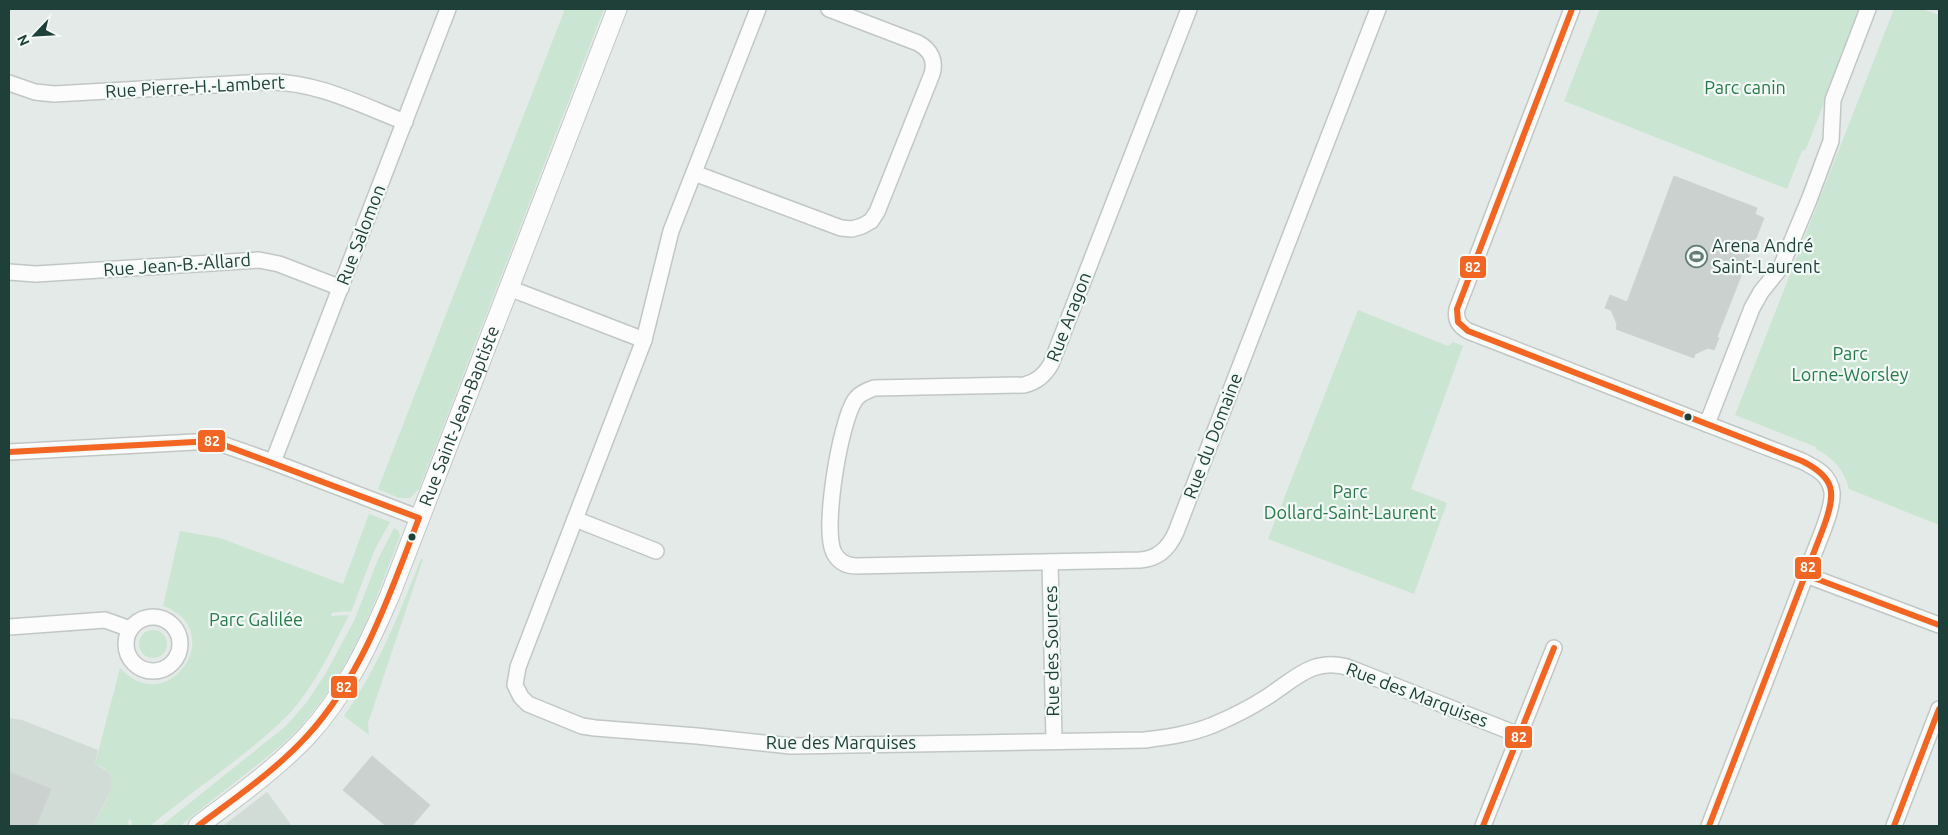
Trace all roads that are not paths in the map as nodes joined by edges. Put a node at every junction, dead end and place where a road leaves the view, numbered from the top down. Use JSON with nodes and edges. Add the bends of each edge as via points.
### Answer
{"nodes":[{"id":1,"x":448,"y":9,"type":"edge"},
{"id":2,"x":617,"y":9,"type":"edge"},
{"id":3,"x":758,"y":9,"type":"edge"},
{"id":4,"x":829,"y":9,"type":"edge"},
{"id":5,"x":1189,"y":9,"type":"edge"},
{"id":6,"x":1378,"y":9,"type":"edge"},
{"id":7,"x":1572,"y":9,"type":"edge"},
{"id":8,"x":1868,"y":9,"type":"edge"},
{"id":9,"x":9,"y":83,"type":"edge"},
{"id":10,"x":405,"y":122,"type":"junction"},
{"id":11,"x":694,"y":173,"type":"junction"},
{"id":12,"x":9,"y":272,"type":"edge"},
{"id":13,"x":341,"y":288,"type":"junction"},
{"id":14,"x":509,"y":288,"type":"junction"},
{"id":15,"x":644,"y":340,"type":"junction"},
{"id":16,"x":1707,"y":424,"type":"junction"},
{"id":17,"x":9,"y":452,"type":"edge"},
{"id":18,"x":273,"y":462,"type":"junction"},
{"id":19,"x":419,"y":518,"type":"junction"},
{"id":20,"x":575,"y":519,"type":"junction"},
{"id":21,"x":656,"y":551,"type":"dead end"},
{"id":22,"x":836,"y":557,"type":"joint"},
{"id":23,"x":1050,"y":562,"type":"junction"},
{"id":24,"x":1806,"y":575,"type":"junction"},
{"id":25,"x":1939,"y":625,"type":"edge"},
{"id":26,"x":9,"y":627,"type":"edge"},
{"id":27,"x":130,"y":629,"type":"dead end"},
{"id":28,"x":1554,"y":648,"type":"dead end"},
{"id":29,"x":1939,"y":709,"type":"edge"},
{"id":30,"x":1519,"y":735,"type":"junction"},
{"id":31,"x":1054,"y":740,"type":"junction"},
{"id":32,"x":198,"y":826,"type":"edge"},
{"id":33,"x":1483,"y":826,"type":"edge"},
{"id":34,"x":1709,"y":826,"type":"edge"},
{"id":35,"x":1894,"y":826,"type":"edge"}],
"edges":[{"from":1,"to":10,"type":"street","name":"Rue Salomon"},
{"from":2,"to":14,"type":"street","name":"Rue Saint-Jean-Baptiste"},
{"from":3,"to":11,"type":"street","name":"Rue des Marquises"},
{"from":4,"to":11,"type":"street","via":[[918,43],[926,48],[933,60],[932,74],[874,217],[857,228],[841,228]]},
{"from":5,"to":22,"type":"street","name":"Rue Aragon","via":[[1048,368],[1038,380],[1024,386],[878,388],[860,395],[851,406],[834,478],[831,540]]},
{"from":6,"to":23,"type":"street","name":"Rue du Domaine","via":[[1172,541],[1161,554],[1145,560]]},
{"from":7,"to":16,"type":"street","via":[[1457,309],[1457,320],[1468,332]]},
{"from":8,"to":16,"type":"street","via":[[1833,100],[1831,141],[1809,200],[1781,268],[1752,308]]},
{"from":9,"to":10,"type":"street","name":"Rue Pierre-H.-Lambert","via":[[35,92],[54,94],[292,82],[323,90]]},
{"from":10,"to":13,"type":"street","name":"Rue Salomon"},
{"from":11,"to":15,"type":"street","name":"Rue des Marquises","via":[[669,236]]},
{"from":12,"to":13,"type":"street","name":"Rue Jean-B.-Allard","via":[[36,274],[259,260],[279,264]]},
{"from":13,"to":18,"type":"street","name":"Rue Salomon"},
{"from":14,"to":15,"type":"street"},
{"from":14,"to":19,"type":"street","name":"Rue Saint-Jean-Baptiste"},
{"from":15,"to":20,"type":"street","name":"Rue des Marquises"},
{"from":16,"to":24,"type":"street","via":[[1810,465],[1822,473],[1832,497]]},
{"from":17,"to":18,"type":"street","via":[[208,440]]},
{"from":18,"to":19,"type":"street"},
{"from":19,"to":32,"type":"street","name":"Rue Saint-Jean-Baptiste","via":[[368,646],[334,703],[289,753]]},
{"from":20,"to":21,"type":"street"},
{"from":20,"to":31,"type":"street","name":"Rue des Marquises","via":[[516,676],[519,694],[532,706],[582,726],[791,746]]},
{"from":22,"to":23,"type":"street","name":"Rue du Domaine","via":[[843,563],[856,566]]},
{"from":23,"to":31,"type":"street","name":"Rue des Sources"},
{"from":24,"to":25,"type":"street"},
{"from":24,"to":34,"type":"street"},
{"from":26,"to":27,"type":"street","via":[[105,620]]},
{"from":28,"to":30,"type":"street"},
{"from":29,"to":35,"type":"street"},
{"from":30,"to":31,"type":"street","name":"Rue des Marquises","via":[[1350,668],[1331,664],[1306,670],[1248,709],[1194,732],[1145,740]]},
{"from":30,"to":33,"type":"street"}]}
